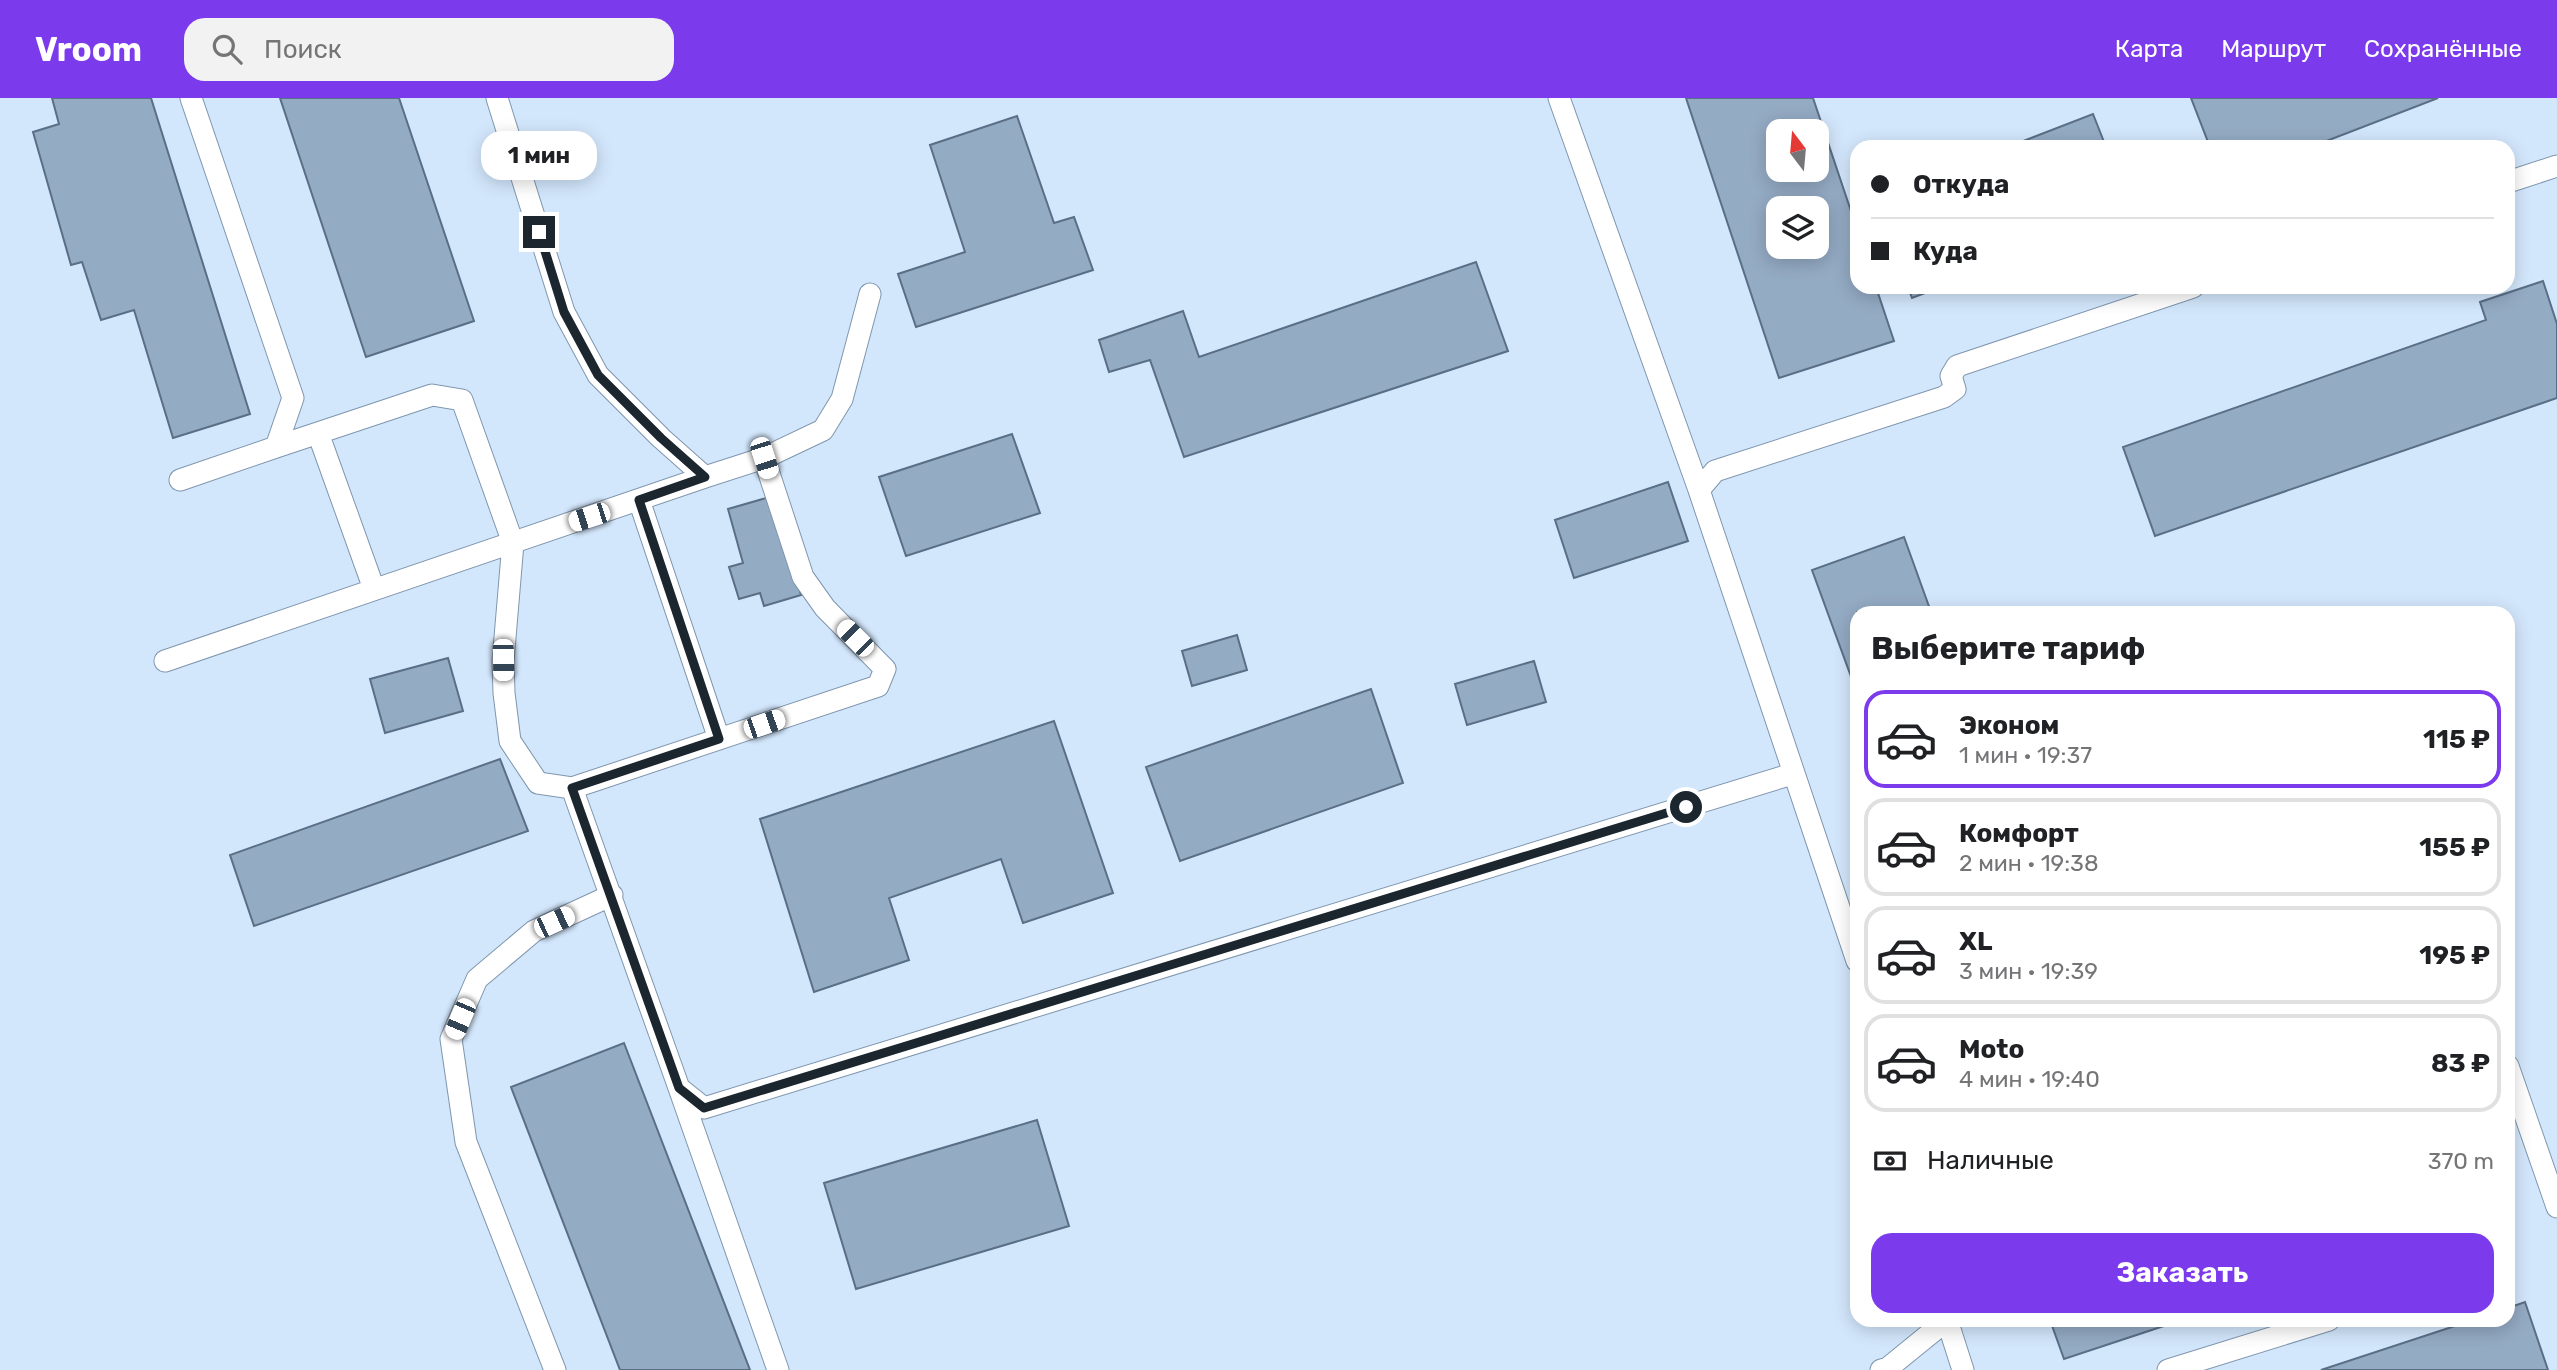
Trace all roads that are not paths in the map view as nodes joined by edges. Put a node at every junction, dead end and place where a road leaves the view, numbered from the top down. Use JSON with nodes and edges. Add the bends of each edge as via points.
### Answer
{"nodes":[{"id":1,"x":191,"y":98,"type":"edge"},
{"id":2,"x":497,"y":98,"type":"edge"},
{"id":3,"x":1559,"y":98,"type":"edge"},
{"id":4,"x":2557,"y":166,"type":"edge"},
{"id":5,"x":2515,"y":180,"type":"edge"},
{"id":6,"x":870,"y":294,"type":"dead end"},
{"id":7,"x":2172,"y":294,"type":"edge"},
{"id":8,"x":318,"y":433,"type":"junction"},
{"id":9,"x":276,"y":447,"type":"junction"},
{"id":10,"x":764,"y":458,"type":"junction"},
{"id":11,"x":705,"y":477,"type":"junction"},
{"id":12,"x":180,"y":480,"type":"dead end"},
{"id":13,"x":1699,"y":490,"type":"junction"},
{"id":14,"x":639,"y":500,"type":"junction"},
{"id":15,"x":513,"y":542,"type":"junction"},
{"id":16,"x":374,"y":589,"type":"junction"},
{"id":17,"x":165,"y":661,"type":"dead end"},
{"id":18,"x":719,"y":739,"type":"junction"},
{"id":19,"x":1793,"y":774,"type":"junction"},
{"id":20,"x":572,"y":788,"type":"junction"},
{"id":21,"x":611,"y":895,"type":"junction"},
{"id":22,"x":1850,"y":941,"type":"edge"},
{"id":23,"x":2515,"y":1086,"type":"edge"},
{"id":24,"x":679,"y":1088,"type":"junction"},
{"id":25,"x":2557,"y":1207,"type":"edge"},
{"id":26,"x":1938,"y":1327,"type":"edge"},
{"id":27,"x":1949,"y":1327,"type":"edge"},
{"id":28,"x":2306,"y":1327,"type":"edge"},
{"id":29,"x":555,"y":1370,"type":"edge"},
{"id":30,"x":778,"y":1370,"type":"edge"},
{"id":31,"x":1881,"y":1370,"type":"edge"},
{"id":32,"x":1963,"y":1370,"type":"edge"},
{"id":33,"x":2168,"y":1370,"type":"edge"}],
"edges":[{"from":1,"to":9,"type":"lane","via":[[293,398]]},
{"from":2,"to":11,"type":"lane","via":[[564,312],[598,375]]},
{"from":3,"to":13,"type":"lane"},
{"from":4,"to":5,"type":"lane"},
{"from":6,"to":10,"type":"lane","via":[[842,398],[823,429]]},
{"from":7,"to":13,"type":"lane","via":[[1957,366],[1951,376],[1955,389],[1944,397],[1716,471]]},
{"from":8,"to":9,"type":"lane"},
{"from":8,"to":15,"type":"lane","via":[[432,396],[462,400]]},
{"from":8,"to":16,"type":"lane"},
{"from":9,"to":12,"type":"lane"},
{"from":10,"to":11,"type":"lane"},
{"from":10,"to":18,"type":"lane","via":[[803,577],[825,608],[885,669],[878,686]]},
{"from":11,"to":14,"type":"lane"},
{"from":13,"to":19,"type":"lane"},
{"from":14,"to":15,"type":"lane"},
{"from":14,"to":18,"type":"lane"},
{"from":15,"to":16,"type":"lane"},
{"from":15,"to":20,"type":"lane","via":[[503,660],[510,741],[538,783]]},
{"from":16,"to":17,"type":"lane"},
{"from":18,"to":20,"type":"lane"},
{"from":19,"to":22,"type":"lane"},
{"from":19,"to":24,"type":"lane","via":[[704,1108]]},
{"from":20,"to":21,"type":"lane"},
{"from":21,"to":24,"type":"lane"},
{"from":21,"to":29,"type":"lane","via":[[534,931],[477,979],[451,1039],[466,1142]]},
{"from":23,"to":25,"type":"lane"},
{"from":24,"to":30,"type":"lane"},
{"from":26,"to":31,"type":"lane"},
{"from":27,"to":32,"type":"lane"},
{"from":28,"to":33,"type":"lane"}]}
